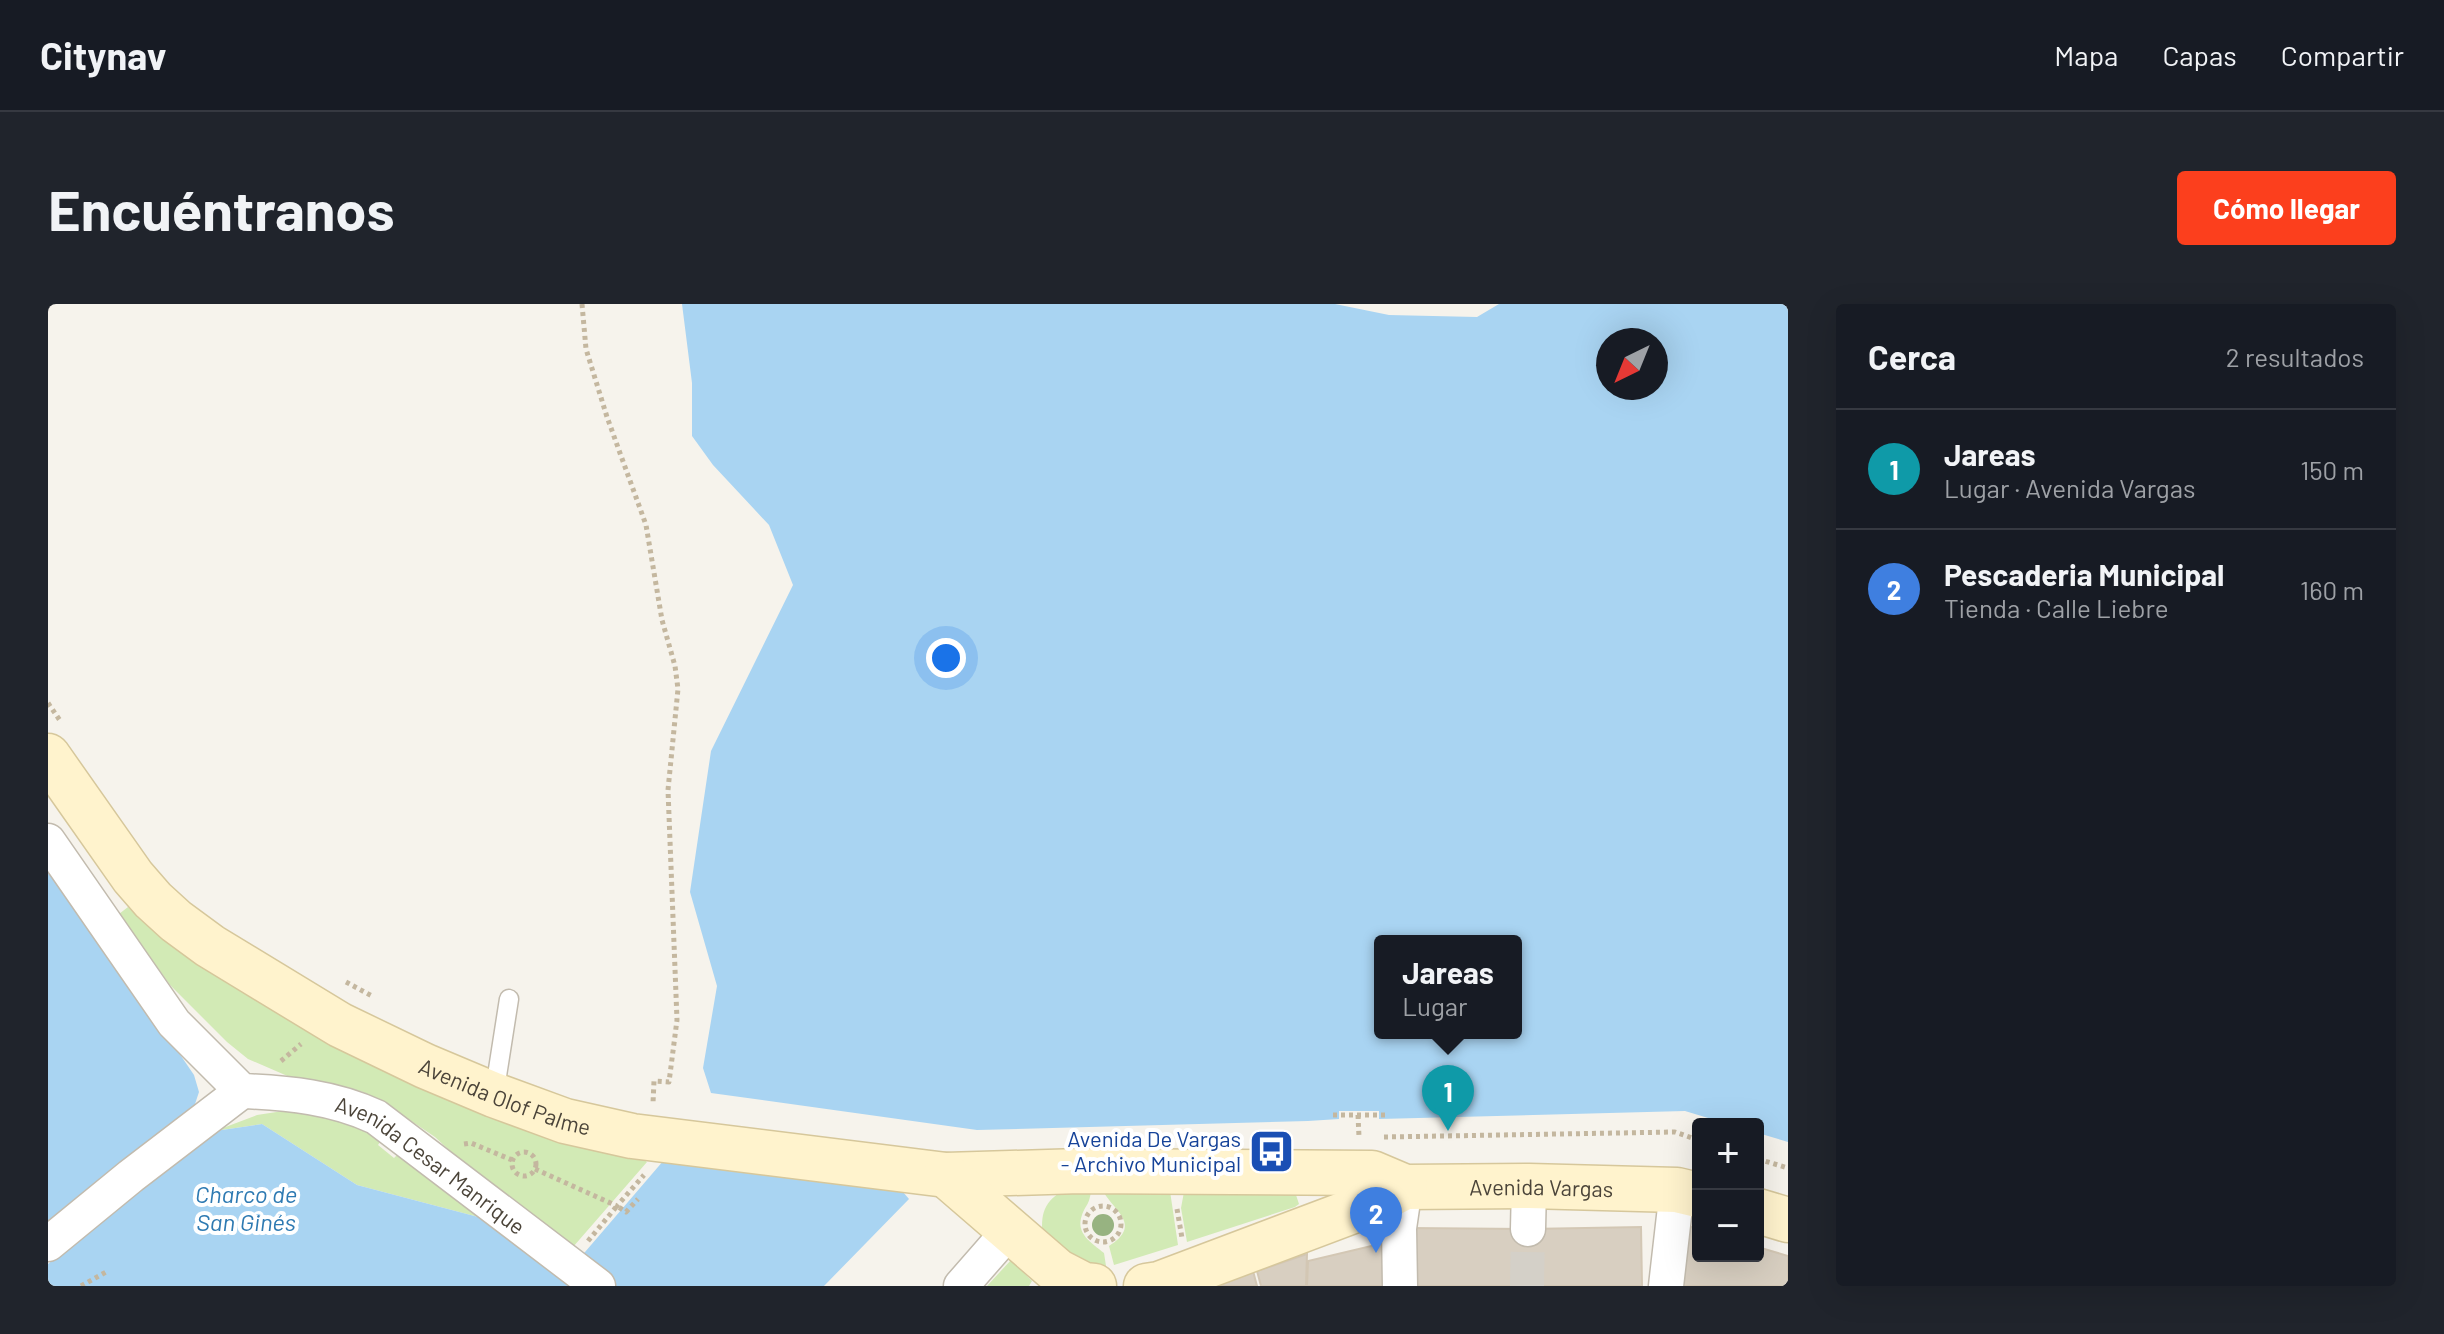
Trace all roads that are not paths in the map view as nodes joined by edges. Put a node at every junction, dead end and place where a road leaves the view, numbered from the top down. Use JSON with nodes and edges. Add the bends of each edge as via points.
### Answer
{"nodes":[{"id":1,"x":58,"y":745,"type":"edge"},
{"id":2,"x":48,"y":841,"type":"edge"},
{"id":3,"x":509,"y":999,"type":"dead end"},
{"id":4,"x":242,"y":1091,"type":"junction"},
{"id":5,"x":494,"y":1095,"type":"junction"},
{"id":6,"x":946,"y":1175,"type":"junction"},
{"id":7,"x":1529,"y":1186,"type":"junction"},
{"id":8,"x":1405,"y":1187,"type":"junction"},
{"id":9,"x":1090,"y":1188,"type":"junction"},
{"id":10,"x":1688,"y":1192,"type":"edge"},
{"id":11,"x":1338,"y":1194,"type":"junction"},
{"id":12,"x":1764,"y":1213,"type":"edge"},
{"id":13,"x":1788,"y":1220,"type":"edge"},
{"id":14,"x":1528,"y":1229,"type":"tunnel mouth"},
{"id":15,"x":1024,"y":1242,"type":"junction"},
{"id":16,"x":48,"y":1244,"type":"edge"},
{"id":17,"x":598,"y":1286,"type":"edge"},
{"id":18,"x":961,"y":1286,"type":"edge"},
{"id":19,"x":1082,"y":1286,"type":"edge"},
{"id":20,"x":1094,"y":1286,"type":"edge"},
{"id":21,"x":1146,"y":1286,"type":"edge"},
{"id":22,"x":1400,"y":1286,"type":"edge"},
{"id":23,"x":1666,"y":1286,"type":"edge"}],
"edges":[{"from":1,"to":5,"type":"street","name":"Avenida Olof Palme","via":[[133,877],[176,921],[244,969],[340,1025]]},
{"from":2,"to":4,"type":"street","via":[[174,1023]]},
{"from":3,"to":5,"type":"lane"},
{"from":4,"to":16,"type":"street"},
{"from":4,"to":17,"type":"street","name":"Avenida Cesar Manrique","via":[[322,1099],[376,1117]]},
{"from":5,"to":6,"type":"street","name":"Avenida Olof Palme","via":[[565,1121],[648,1138]]},
{"from":6,"to":9,"type":"street","name":"Avenida Olof Palme"},
{"from":6,"to":15,"type":"street"},
{"from":7,"to":8,"type":"street","name":"Avenida Vargas"},
{"from":7,"to":10,"type":"street","name":"Avenida Vargas"},
{"from":7,"to":14,"type":"street"},
{"from":8,"to":11,"type":"street","name":"Avenida Vargas","via":[[1372,1173]]},
{"from":8,"to":22,"type":"street"},
{"from":9,"to":11,"type":"street","name":"Avenida Vargas"},
{"from":9,"to":15,"type":"street","via":[[1040,1182],[1021,1209]]},
{"from":10,"to":23,"type":"street"},
{"from":11,"to":21,"type":"street","name":"Avenida Vargas"},
{"from":12,"to":13,"type":"street"},
{"from":15,"to":18,"type":"street"},
{"from":15,"to":19,"type":"street"},
{"from":19,"to":20,"type":"street"}]}
